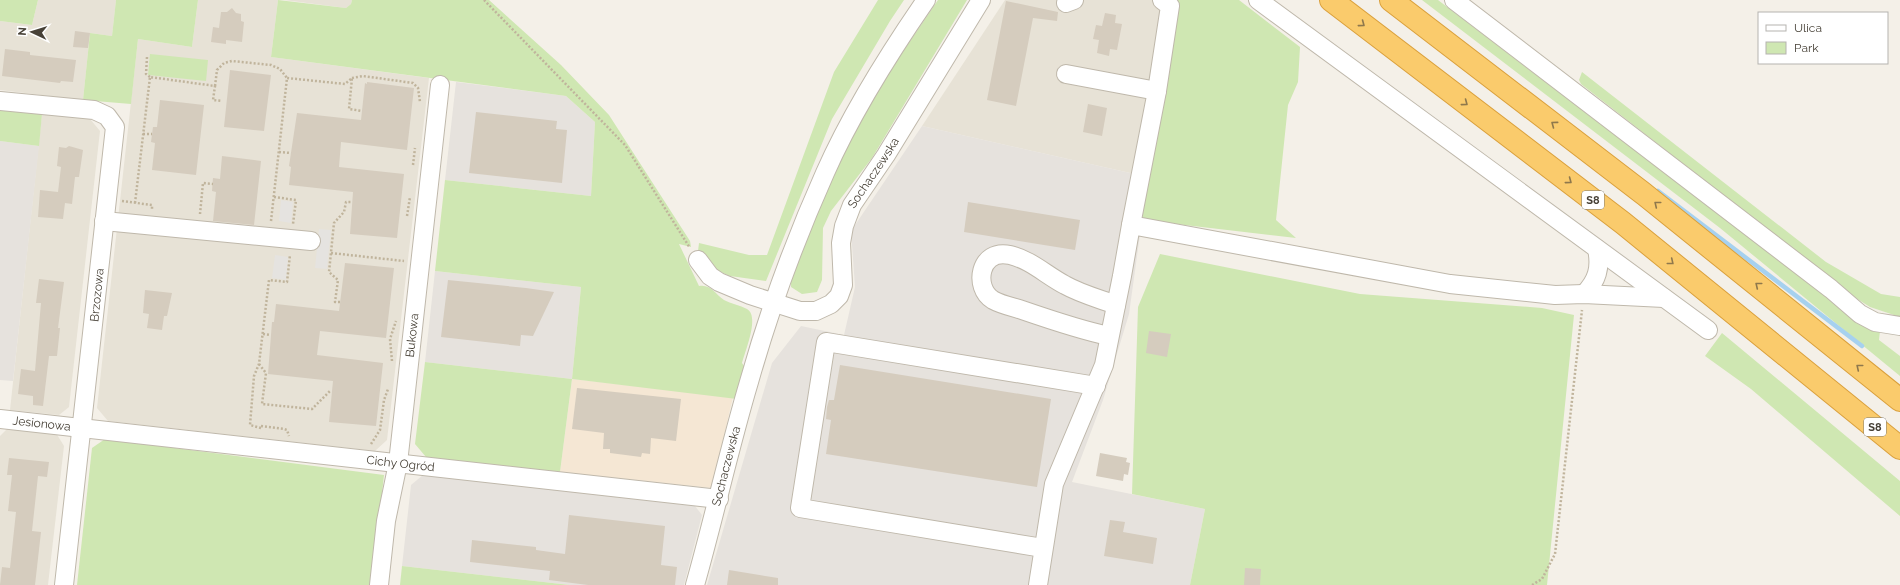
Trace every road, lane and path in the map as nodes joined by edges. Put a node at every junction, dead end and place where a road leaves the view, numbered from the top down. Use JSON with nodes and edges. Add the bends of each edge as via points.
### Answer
{"nodes":[{"id":1,"x":484,"y":0,"type":"edge"},
{"id":2,"x":926,"y":0,"type":"edge"},
{"id":3,"x":980,"y":0,"type":"edge"},
{"id":4,"x":1162,"y":0,"type":"edge"},
{"id":5,"x":1258,"y":0,"type":"edge"},
{"id":6,"x":1331,"y":0,"type":"edge"},
{"id":7,"x":1391,"y":0,"type":"edge"},
{"id":8,"x":1454,"y":0,"type":"edge"},
{"id":9,"x":147,"y":58,"type":"dead end"},
{"id":10,"x":1066,"y":74,"type":"dead end"},
{"id":11,"x":150,"y":77,"type":"junction"},
{"id":12,"x":287,"y":78,"type":"junction"},
{"id":13,"x":352,"y":78,"type":"junction"},
{"id":14,"x":440,"y":85,"type":"dead end"},
{"id":15,"x":215,"y":86,"type":"junction"},
{"id":16,"x":1157,"y":91,"type":"junction"},
{"id":17,"x":0,"y":101,"type":"edge"},
{"id":18,"x":222,"y":101,"type":"dead end"},
{"id":19,"x":420,"y":106,"type":"dead end"},
{"id":20,"x":362,"y":111,"type":"dead end"},
{"id":21,"x":143,"y":134,"type":"junction"},
{"id":22,"x":152,"y":134,"type":"dead end"},
{"id":23,"x":416,"y":142,"type":"dead end"},
{"id":24,"x":279,"y":152,"type":"junction"},
{"id":25,"x":291,"y":153,"type":"dead end"},
{"id":26,"x":414,"y":170,"type":"dead end"},
{"id":27,"x":213,"y":184,"type":"dead end"},
{"id":28,"x":411,"y":190,"type":"dead end"},
{"id":29,"x":274,"y":198,"type":"junction"},
{"id":30,"x":352,"y":202,"type":"dead end"},
{"id":31,"x":135,"y":203,"type":"dead end"},
{"id":32,"x":407,"y":218,"type":"dead end"},
{"id":33,"x":104,"y":221,"type":"junction"},
{"id":34,"x":1131,"y":225,"type":"junction"},
{"id":35,"x":198,"y":230,"type":"junction"},
{"id":36,"x":269,"y":237,"type":"junction"},
{"id":37,"x":292,"y":239,"type":"junction"},
{"id":38,"x":311,"y":241,"type":"dead end"},
{"id":39,"x":1597,"y":249,"type":"junction"},
{"id":40,"x":331,"y":253,"type":"junction"},
{"id":41,"x":698,"y":260,"type":"joint"},
{"id":42,"x":405,"y":261,"type":"dead end"},
{"id":43,"x":1584,"y":294,"type":"junction"},
{"id":44,"x":1664,"y":298,"type":"junction"},
{"id":45,"x":340,"y":302,"type":"dead end"},
{"id":46,"x":774,"y":303,"type":"junction"},
{"id":47,"x":1116,"y":305,"type":"junction"},
{"id":48,"x":397,"y":318,"type":"dead end"},
{"id":49,"x":1900,"y":326,"type":"edge"},
{"id":50,"x":1708,"y":330,"type":"dead end"},
{"id":51,"x":263,"y":334,"type":"junction"},
{"id":52,"x":270,"y":335,"type":"dead end"},
{"id":53,"x":1110,"y":336,"type":"junction"},
{"id":54,"x":259,"y":364,"type":"junction"},
{"id":55,"x":392,"y":365,"type":"dead end"},
{"id":56,"x":390,"y":383,"type":"dead end"},
{"id":57,"x":1879,"y":383,"type":"junction"},
{"id":58,"x":1096,"y":386,"type":"junction"},
{"id":59,"x":331,"y":390,"type":"dead end"},
{"id":60,"x":1900,"y":400,"type":"edge"},
{"id":61,"x":1900,"y":407,"type":"edge"},
{"id":62,"x":1859,"y":414,"type":"junction"},
{"id":63,"x":0,"y":419,"type":"edge"},
{"id":64,"x":261,"y":426,"type":"junction"},
{"id":65,"x":83,"y":428,"type":"junction"},
{"id":66,"x":261,"y":432,"type":"dead end"},
{"id":67,"x":291,"y":438,"type":"dead end"},
{"id":68,"x":1900,"y":438,"type":"edge"},
{"id":69,"x":369,"y":446,"type":"dead end"},
{"id":70,"x":1900,"y":448,"type":"edge"},
{"id":71,"x":398,"y":463,"type":"junction"},
{"id":72,"x":719,"y":499,"type":"junction"},
{"id":73,"x":1043,"y":548,"type":"junction"},
{"id":74,"x":64,"y":585,"type":"edge"},
{"id":75,"x":379,"y":585,"type":"edge"},
{"id":76,"x":695,"y":585,"type":"edge"},
{"id":77,"x":1038,"y":585,"type":"edge"},
{"id":78,"x":1532,"y":585,"type":"edge"}],
"edges":[{"from":1,"to":41,"type":"path","via":[[625,145]]},
{"from":2,"to":46,"type":"street","name":"Sochaczewska","via":[[896,43],[842,136],[824,173]]},
{"from":3,"to":46,"type":"street","name":"Sochaczewska","via":[[886,155],[852,205],[841,243],[843,285],[839,296],[831,304],[816,311],[800,311]]},
{"from":4,"to":16,"type":"street","via":[[1170,6]]},
{"from":5,"to":39,"type":"street"},
{"from":6,"to":62,"type":"highway","number":"S8","one_way":true,"via":[[1623,223]]},
{"from":57,"to":7,"type":"highway","one_way":true,"via":[[1644,194]]},
{"from":8,"to":49,"type":"street","via":[[1831,289],[1860,314],[1875,322]]},
{"from":9,"to":11,"type":"path","via":[[146,74]]},
{"from":10,"to":16,"type":"street"},
{"from":11,"to":15,"type":"path"},
{"from":11,"to":21,"type":"path"},
{"from":12,"to":13,"type":"path","via":[[345,84]]},
{"from":12,"to":15,"type":"path","via":[[280,69],[270,65],[232,60],[217,70]]},
{"from":12,"to":24,"type":"path"},
{"from":13,"to":19,"type":"path","via":[[363,76],[413,83],[418,88]]},
{"from":13,"to":20,"type":"path","via":[[349,109]]},
{"from":14,"to":71,"type":"street","name":"Bukowa"},
{"from":15,"to":18,"type":"path","via":[[213,100]]},
{"from":16,"to":34,"type":"street"},
{"from":17,"to":33,"type":"street","name":"Brzozowa","via":[[94,110],[112,121],[115,127]]},
{"from":21,"to":22,"type":"path"},
{"from":21,"to":31,"type":"path"},
{"from":23,"to":26,"type":"path","via":[[413,155]]},
{"from":24,"to":25,"type":"path"},
{"from":24,"to":29,"type":"path"},
{"from":27,"to":35,"type":"path","via":[[203,183]]},
{"from":28,"to":32,"type":"path"},
{"from":29,"to":36,"type":"path"},
{"from":29,"to":37,"type":"path","via":[[296,200]]},
{"from":30,"to":40,"type":"path","via":[[346,202],[344,212],[334,223]]},
{"from":33,"to":35,"type":"street"},
{"from":33,"to":65,"type":"street","name":"Brzozowa"},
{"from":34,"to":43,"type":"street","via":[[1450,284],[1555,295]]},
{"from":34,"to":47,"type":"street"},
{"from":35,"to":36,"type":"street"},
{"from":36,"to":37,"type":"street"},
{"from":37,"to":38,"type":"street"},
{"from":37,"to":51,"type":"path","via":[[287,282],[269,280]]},
{"from":39,"to":43,"type":"street","via":[[1598,272],[1592,286]]},
{"from":39,"to":44,"type":"street"},
{"from":40,"to":42,"type":"path"},
{"from":40,"to":45,"type":"path","via":[[329,272],[338,280],[335,302]]},
{"from":41,"to":46,"type":"street","via":[[710,276],[719,282]]},
{"from":43,"to":44,"type":"street"},
{"from":43,"to":78,"type":"path","via":[[1555,554],[1542,579]]},
{"from":44,"to":50,"type":"street"},
{"from":46,"to":72,"type":"street","name":"Sochaczewska","via":[[748,384]]},
{"from":47,"to":53,"type":"street"},
{"from":47,"to":53,"type":"street","via":[[1065,285],[1040,268],[1009,255],[991,256],[985,262],[981,273],[986,293],[993,300],[1050,320]]},
{"from":48,"to":55,"type":"path","via":[[390,339]]},
{"from":51,"to":52,"type":"path"},
{"from":51,"to":54,"type":"path"},
{"from":53,"to":58,"type":"street","via":[[1104,365]]},
{"from":54,"to":59,"type":"path","via":[[266,373],[262,404],[312,409]]},
{"from":54,"to":64,"type":"path","via":[[254,376],[250,426]]},
{"from":56,"to":69,"type":"path","via":[[384,400],[380,430]]},
{"from":57,"to":60,"type":"highway"},
{"from":57,"to":61,"type":"street"},
{"from":58,"to":73,"type":"street","via":[[1054,484]]},
{"from":58,"to":73,"type":"street","via":[[826,342],[800,508]]},
{"from":62,"to":68,"type":"street"},
{"from":62,"to":70,"type":"highway","number":"S8"},
{"from":63,"to":65,"type":"street","name":"Jesionowa"},
{"from":64,"to":66,"type":"path"},
{"from":64,"to":67,"type":"path","via":[[284,429]]},
{"from":65,"to":71,"type":"street","name":"Cichy Ogród"},
{"from":65,"to":74,"type":"street","name":"Brzozowa"},
{"from":71,"to":72,"type":"street","name":"Cichy Ogród"},
{"from":71,"to":75,"type":"street","name":"Bukowa","via":[[386,521]]},
{"from":72,"to":76,"type":"street","name":"Sochaczewska"},
{"from":73,"to":77,"type":"street"}]}
